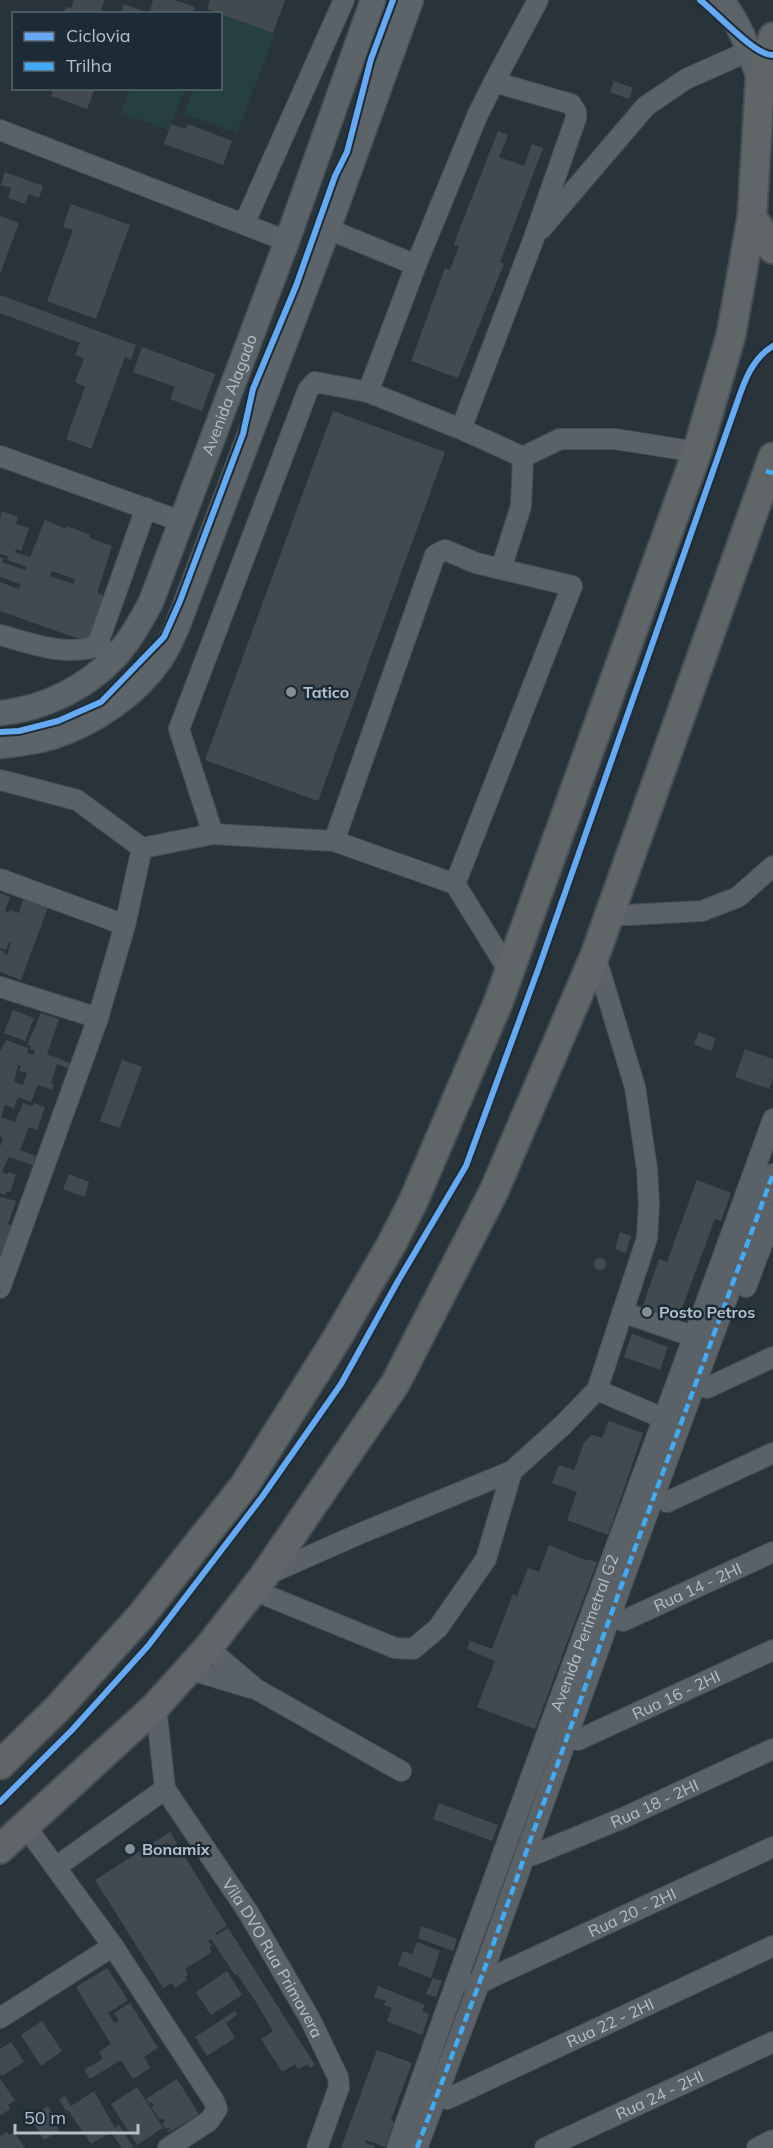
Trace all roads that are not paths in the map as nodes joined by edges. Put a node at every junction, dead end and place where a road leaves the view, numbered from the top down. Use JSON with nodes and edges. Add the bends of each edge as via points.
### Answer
{"nodes":[{"id":1,"x":344,"y":0,"type":"edge"},
{"id":2,"x":373,"y":0,"type":"edge"},
{"id":3,"x":411,"y":0,"type":"edge"},
{"id":4,"x":538,"y":0,"type":"edge"},
{"id":5,"x":721,"y":0,"type":"edge"},
{"id":6,"x":761,"y":44,"type":"edge"},
{"id":7,"x":494,"y":82,"type":"junction"},
{"id":8,"x":0,"y":130,"type":"edge"},
{"id":9,"x":752,"y":217,"type":"junction"},
{"id":10,"x":244,"y":224,"type":"junction"},
{"id":11,"x":328,"y":229,"type":"junction"},
{"id":12,"x":534,"y":238,"type":"junction"},
{"id":13,"x":287,"y":242,"type":"junction"},
{"id":14,"x":773,"y":249,"type":"edge"},
{"id":15,"x":416,"y":265,"type":"junction"},
{"id":16,"x":368,"y":392,"type":"junction"},
{"id":17,"x":460,"y":429,"type":"junction"},
{"id":18,"x":697,"y":452,"type":"junction"},
{"id":19,"x":0,"y":456,"type":"edge"},
{"id":20,"x":523,"y":457,"type":"junction"},
{"id":21,"x":773,"y":457,"type":"edge"},
{"id":22,"x":146,"y":508,"type":"junction"},
{"id":23,"x":183,"y":522,"type":"junction"},
{"id":24,"x":501,"y":569,"type":"junction"},
{"id":25,"x":0,"y":635,"type":"edge"},
{"id":26,"x":107,"y":651,"type":"junction"},
{"id":27,"x":0,"y":713,"type":"edge"},
{"id":28,"x":0,"y":746,"type":"edge"},
{"id":29,"x":0,"y":780,"type":"edge"},
{"id":30,"x":213,"y":834,"type":"junction"},
{"id":31,"x":334,"y":841,"type":"junction"},
{"id":32,"x":142,"y":848,"type":"junction"},
{"id":33,"x":773,"y":866,"type":"edge"},
{"id":34,"x":0,"y":879,"type":"edge"},
{"id":35,"x":455,"y":884,"type":"junction"},
{"id":36,"x":609,"y":916,"type":"junction"},
{"id":37,"x":125,"y":925,"type":"junction"},
{"id":38,"x":595,"y":955,"type":"junction"},
{"id":39,"x":509,"y":972,"type":"junction"},
{"id":40,"x":1,"y":990,"type":"edge"},
{"id":41,"x":98,"y":1018,"type":"junction"},
{"id":42,"x":773,"y":1119,"type":"edge"},
{"id":43,"x":773,"y":1174,"type":"edge"},
{"id":44,"x":773,"y":1215,"type":"edge"},
{"id":45,"x":773,"y":1259,"type":"edge"},
{"id":46,"x":753,"y":1268,"type":"junction"},
{"id":47,"x":0,"y":1288,"type":"edge"},
{"id":48,"x":622,"y":1312,"type":"junction"},
{"id":49,"x":695,"y":1336,"type":"junction"},
{"id":50,"x":773,"y":1357,"type":"edge"},
{"id":51,"x":707,"y":1388,"type":"junction"},
{"id":52,"x":597,"y":1390,"type":"junction"},
{"id":53,"x":665,"y":1419,"type":"junction"},
{"id":54,"x":773,"y":1453,"type":"edge"},
{"id":55,"x":512,"y":1472,"type":"junction"},
{"id":56,"x":666,"y":1502,"type":"junction"},
{"id":57,"x":642,"y":1526,"type":"junction"},
{"id":58,"x":773,"y":1552,"type":"edge"},
{"id":59,"x":626,"y":1567,"type":"junction"},
{"id":60,"x":259,"y":1583,"type":"junction"},
{"id":61,"x":623,"y":1621,"type":"junction"},
{"id":62,"x":208,"y":1648,"type":"junction"},
{"id":63,"x":773,"y":1650,"type":"edge"},
{"id":64,"x":188,"y":1669,"type":"junction"},
{"id":65,"x":256,"y":1689,"type":"junction"},
{"id":66,"x":156,"y":1706,"type":"junction"},
{"id":67,"x":579,"y":1740,"type":"junction"},
{"id":68,"x":773,"y":1749,"type":"edge"},
{"id":69,"x":0,"y":1765,"type":"edge"},
{"id":70,"x":401,"y":1771,"type":"dead end"},
{"id":71,"x":165,"y":1789,"type":"junction"},
{"id":72,"x":26,"y":1827,"type":"junction"},
{"id":73,"x":773,"y":1847,"type":"edge"},
{"id":74,"x":0,"y":1849,"type":"edge"},
{"id":75,"x":533,"y":1855,"type":"junction"},
{"id":76,"x":56,"y":1867,"type":"junction"},
{"id":77,"x":113,"y":1946,"type":"junction"},
{"id":78,"x":773,"y":1946,"type":"edge"},
{"id":79,"x":460,"y":1972,"type":"junction"},
{"id":80,"x":484,"y":1981,"type":"junction"},
{"id":81,"x":0,"y":2018,"type":"edge"},
{"id":82,"x":457,"y":2030,"type":"junction"},
{"id":83,"x":773,"y":2042,"type":"edge"},
{"id":84,"x":447,"y":2099,"type":"junction"},
{"id":85,"x":773,"y":2140,"type":"edge"},
{"id":86,"x":427,"y":2146,"type":"edge"},
{"id":87,"x":168,"y":2148,"type":"edge"},
{"id":88,"x":317,"y":2148,"type":"edge"},
{"id":89,"x":397,"y":2148,"type":"edge"},
{"id":90,"x":545,"y":2148,"type":"edge"},
{"id":91,"x":757,"y":2148,"type":"edge"}],
"edges":[{"from":1,"to":10,"type":"street"},
{"from":2,"to":13,"type":"main road","name":"Avenida Alagado"},
{"from":3,"to":11,"type":"main road","name":"Avenida Alagado"},
{"from":4,"to":7,"type":"street"},
{"from":5,"to":6,"type":"main road"},
{"from":6,"to":9,"type":"highway"},
{"from":6,"to":12,"type":"street","via":[[686,79],[646,106]]},
{"from":7,"to":12,"type":"street","via":[[571,104],[576,112]]},
{"from":7,"to":15,"type":"street"},
{"from":8,"to":10,"type":"street"},
{"from":9,"to":14,"type":"highway"},
{"from":9,"to":18,"type":"highway","via":[[731,335]]},
{"from":10,"to":13,"type":"street"},
{"from":11,"to":15,"type":"street"},
{"from":11,"to":28,"type":"main road","name":"Avenida Alagado","via":[[177,627],[160,660],[141,684],[89,720],[56,736]]},
{"from":12,"to":17,"type":"street"},
{"from":13,"to":23,"type":"main road","name":"Avenida Alagado"},
{"from":15,"to":16,"type":"street"},
{"from":16,"to":17,"type":"street"},
{"from":16,"to":30,"type":"street","via":[[315,382],[308,390],[179,729]]},
{"from":17,"to":20,"type":"street"},
{"from":18,"to":20,"type":"street","via":[[615,439],[560,439]]},
{"from":18,"to":39,"type":"highway"},
{"from":19,"to":22,"type":"street"},
{"from":20,"to":24,"type":"street","via":[[520,506]]},
{"from":21,"to":36,"type":"highway"},
{"from":22,"to":23,"type":"street"},
{"from":22,"to":26,"type":"street"},
{"from":23,"to":26,"type":"main road","name":"Avenida Alagado","via":[[152,602],[136,629]]},
{"from":24,"to":31,"type":"street","via":[[445,550],[435,555]]},
{"from":24,"to":35,"type":"street","via":[[572,586]]},
{"from":25,"to":26,"type":"street","via":[[66,651]]},
{"from":26,"to":27,"type":"main road","name":"Avenida Alagado","via":[[101,670],[76,688],[38,705]]},
{"from":29,"to":32,"type":"street","via":[[77,800]]},
{"from":30,"to":31,"type":"street"},
{"from":30,"to":32,"type":"street"},
{"from":31,"to":35,"type":"street"},
{"from":32,"to":37,"type":"street"},
{"from":33,"to":36,"type":"street","via":[[738,897],[702,911]]},
{"from":34,"to":37,"type":"street"},
{"from":35,"to":39,"type":"street"},
{"from":36,"to":38,"type":"highway"},
{"from":37,"to":41,"type":"street"},
{"from":38,"to":48,"type":"street","via":[[635,1087],[647,1169],[647,1238]]},
{"from":38,"to":60,"type":"highway","via":[[494,1191],[395,1384]]},
{"from":39,"to":69,"type":"highway","via":[[408,1213],[336,1340],[244,1486],[141,1616]]},
{"from":40,"to":41,"type":"street"},
{"from":41,"to":47,"type":"street"},
{"from":42,"to":49,"type":"street","name":"Avenida Perimetral G2"},
{"from":43,"to":57,"type":"street"},
{"from":44,"to":46,"type":"street","name":"Avenida Perimetral G2"},
{"from":45,"to":46,"type":"street"},
{"from":46,"to":51,"type":"street","name":"Avenida Perimetral G2"},
{"from":48,"to":49,"type":"street"},
{"from":48,"to":52,"type":"street"},
{"from":49,"to":53,"type":"street","name":"Avenida Perimetral G2"},
{"from":50,"to":51,"type":"street"},
{"from":51,"to":56,"type":"street","name":"Avenida Perimetral G2"},
{"from":52,"to":53,"type":"street"},
{"from":52,"to":55,"type":"street"},
{"from":53,"to":57,"type":"street","name":"Avenida Perimetral G2"},
{"from":54,"to":56,"type":"street"},
{"from":55,"to":60,"type":"street","via":[[359,1534]]},
{"from":55,"to":60,"type":"street","via":[[486,1559],[438,1628],[413,1649],[395,1648]]},
{"from":56,"to":57,"type":"street","name":"Avenida Perimetral G2"},
{"from":57,"to":59,"type":"street","name":"Avenida Perimetral G2"},
{"from":57,"to":59,"type":"street","name":"Avenida Perimetral G2"},
{"from":58,"to":61,"type":"street","name":"Rua 14 - 2HI"},
{"from":59,"to":61,"type":"street","name":"Avenida Perimetral G2"},
{"from":59,"to":79,"type":"street","name":"Avenida Perimetral G2"},
{"from":59,"to":80,"type":"street"},
{"from":60,"to":62,"type":"highway"},
{"from":61,"to":67,"type":"street","name":"Avenida Perimetral G2"},
{"from":62,"to":64,"type":"highway"},
{"from":62,"to":65,"type":"street"},
{"from":63,"to":67,"type":"street","name":"Rua 16 - 2HI"},
{"from":64,"to":65,"type":"street"},
{"from":64,"to":66,"type":"highway"},
{"from":65,"to":70,"type":"street"},
{"from":66,"to":71,"type":"street","name":"Vila DVO Rua Primavera"},
{"from":66,"to":72,"type":"highway"},
{"from":67,"to":75,"type":"street","name":"Avenida Perimetral G2"},
{"from":68,"to":75,"type":"street","name":"Rua 18 - 2HI"},
{"from":71,"to":76,"type":"street"},
{"from":71,"to":88,"type":"street","name":"Vila DVO Rua Primavera","via":[[248,1912],[310,2019],[338,2077],[339,2087]]},
{"from":72,"to":74,"type":"highway"},
{"from":72,"to":76,"type":"street"},
{"from":73,"to":80,"type":"street","name":"Rua 20 - 2HI"},
{"from":75,"to":80,"type":"street","name":"Avenida Perimetral G2"},
{"from":76,"to":77,"type":"street"},
{"from":77,"to":81,"type":"street"},
{"from":77,"to":87,"type":"street","via":[[217,2109],[201,2128]]},
{"from":78,"to":84,"type":"street","name":"Rua 22 - 2HI"},
{"from":79,"to":80,"type":"street","via":[[470,1984]]},
{"from":79,"to":82,"type":"street","name":"Avenida Perimetral G2"},
{"from":80,"to":82,"type":"street","name":"Avenida Perimetral G2"},
{"from":82,"to":84,"type":"street","name":"Avenida Perimetral G2"},
{"from":82,"to":86,"type":"street"},
{"from":82,"to":89,"type":"street","name":"Avenida Perimetral G2"},
{"from":83,"to":90,"type":"street","name":"Rua 24 - 2HI"},
{"from":84,"to":86,"type":"street","name":"Avenida Perimetral G2"},
{"from":85,"to":91,"type":"street"}]}
